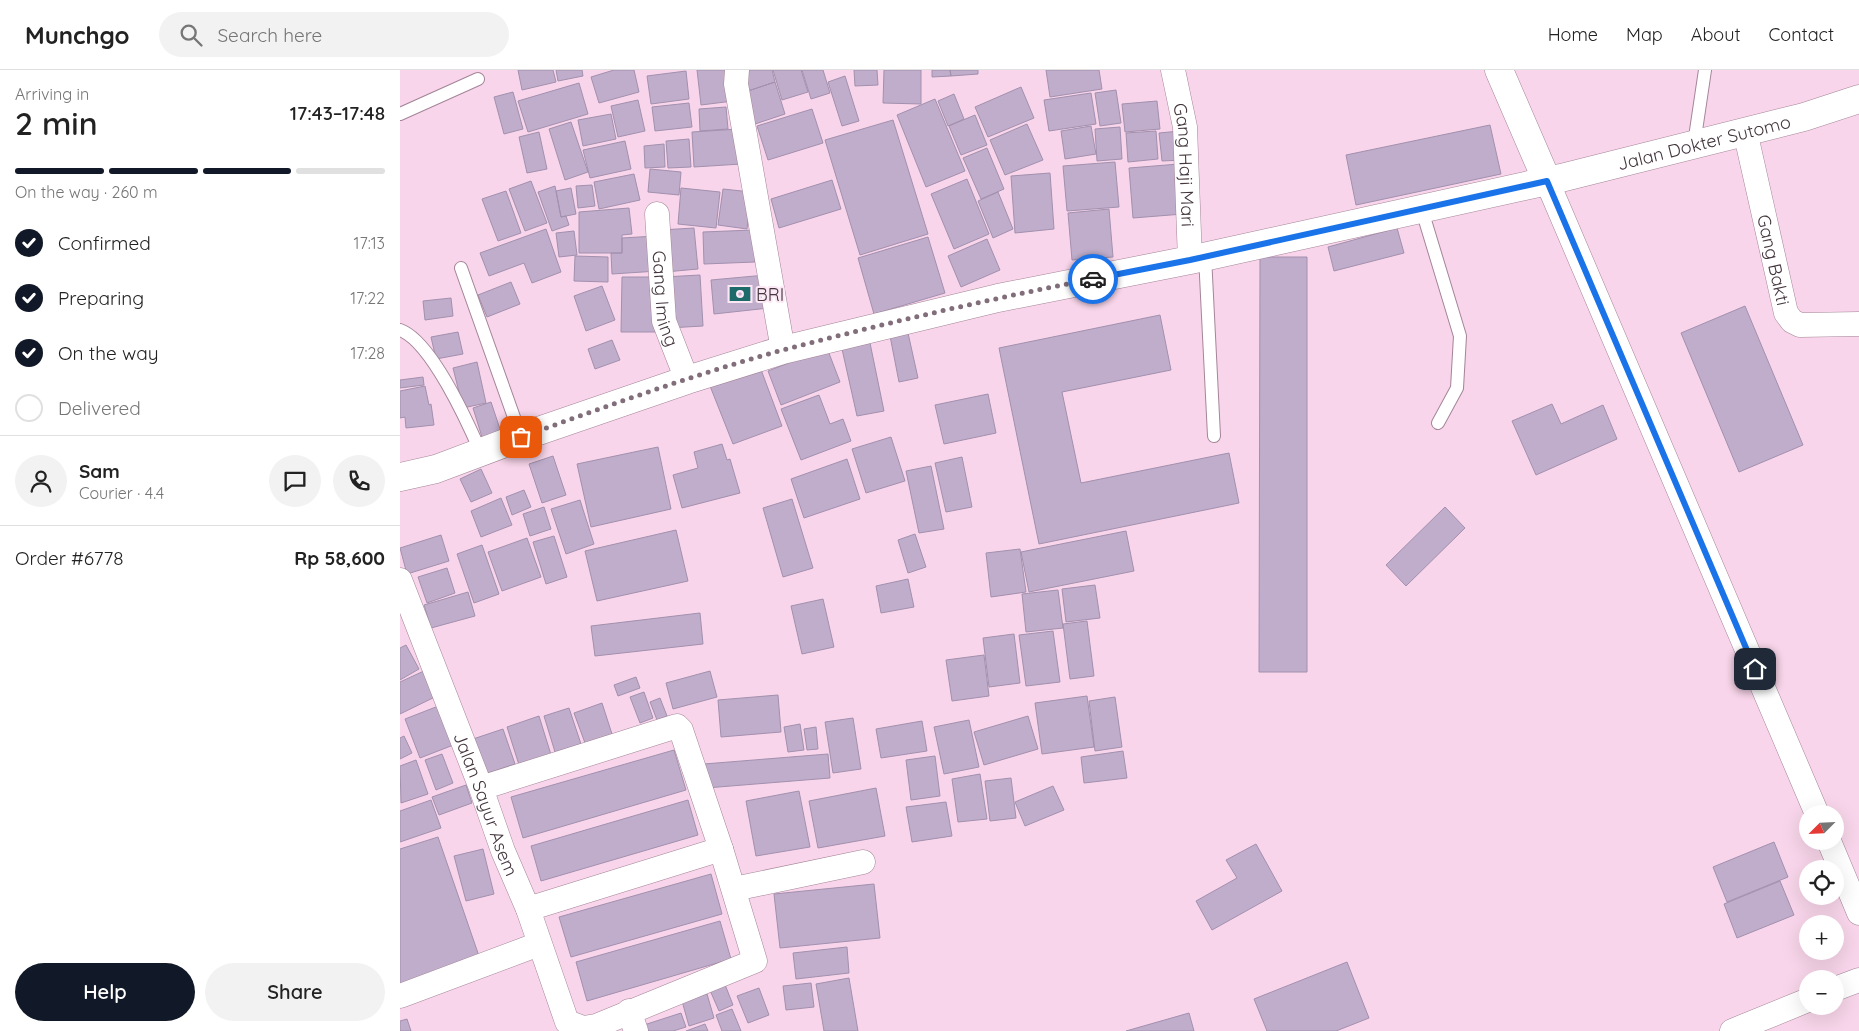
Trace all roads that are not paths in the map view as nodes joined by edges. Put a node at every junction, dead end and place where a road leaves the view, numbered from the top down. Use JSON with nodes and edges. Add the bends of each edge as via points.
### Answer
{"nodes":[{"id":1,"x":737,"y":70,"type":"edge"},
{"id":2,"x":1173,"y":70,"type":"edge"},
{"id":3,"x":1499,"y":70,"type":"edge"},
{"id":4,"x":1705,"y":70,"type":"edge"},
{"id":5,"x":478,"y":79,"type":"dead end"},
{"id":6,"x":1859,"y":99,"type":"edge"},
{"id":7,"x":400,"y":114,"type":"edge"},
{"id":8,"x":1745,"y":131,"type":"junction"},
{"id":9,"x":1694,"y":144,"type":"junction"},
{"id":10,"x":1554,"y":180,"type":"junction"},
{"id":11,"x":1421,"y":207,"type":"junction"},
{"id":12,"x":657,"y":214,"type":"dead end"},
{"id":13,"x":1197,"y":258,"type":"junction"},
{"id":14,"x":461,"y":268,"type":"dead end"},
{"id":15,"x":1859,"y":324,"type":"edge"},
{"id":16,"x":400,"y":330,"type":"edge"},
{"id":17,"x":783,"y":350,"type":"junction"},
{"id":18,"x":686,"y":380,"type":"junction"},
{"id":19,"x":1438,"y":423,"type":"dead end"},
{"id":20,"x":1214,"y":436,"type":"dead end"},
{"id":21,"x":521,"y":437,"type":"junction"},
{"id":22,"x":481,"y":453,"type":"junction"},
{"id":23,"x":400,"y":477,"type":"edge"},
{"id":24,"x":400,"y":580,"type":"edge"},
{"id":25,"x":481,"y":788,"type":"junction"},
{"id":26,"x":1813,"y":805,"type":"edge"},
{"id":27,"x":722,"y":850,"type":"junction"},
{"id":28,"x":1832,"y":850,"type":"edge"},
{"id":29,"x":862,"y":862,"type":"dead end"},
{"id":30,"x":734,"y":889,"type":"junction"},
{"id":31,"x":528,"y":909,"type":"junction"},
{"id":32,"x":1859,"y":913,"type":"edge"},
{"id":33,"x":539,"y":944,"type":"junction"},
{"id":34,"x":1859,"y":980,"type":"edge"},
{"id":35,"x":1844,"y":986,"type":"edge"},
{"id":36,"x":400,"y":996,"type":"edge"},
{"id":37,"x":1799,"y":1004,"type":"edge"},
{"id":38,"x":632,"y":1021,"type":"edge"},
{"id":39,"x":1732,"y":1031,"type":"edge"}],
"edges":[{"from":1,"to":17,"type":"street","via":[[736,84]]},
{"from":2,"to":13,"type":"street","name":"Gang Haji Mari","via":[[1185,127]]},
{"from":3,"to":10,"type":"main road"},
{"from":4,"to":9,"type":"lane"},
{"from":5,"to":7,"type":"lane"},
{"from":6,"to":8,"type":"main road","name":"Jalan Dokter Sutomo"},
{"from":8,"to":9,"type":"main road","name":"Jalan Dokter Sutomo"},
{"from":8,"to":15,"type":"street","name":"Gang Bakti","via":[[1786,313],[1800,325]]},
{"from":9,"to":10,"type":"main road","name":"Jalan Dokter Sutomo"},
{"from":10,"to":11,"type":"main road","name":"Jalan Dokter Sutomo"},
{"from":10,"to":26,"type":"street"},
{"from":11,"to":13,"type":"main road","name":"Jalan Dokter Sutomo"},
{"from":11,"to":19,"type":"lane","via":[[1460,336],[1457,388]]},
{"from":12,"to":18,"type":"street","name":"Gang Iming","via":[[664,321]]},
{"from":13,"to":17,"type":"main road","name":"Jalan Dokter Sutomo","via":[[998,298]]},
{"from":13,"to":20,"type":"lane"},
{"from":14,"to":21,"type":"lane"},
{"from":16,"to":22,"type":"lane","via":[[428,354],[471,428]]},
{"from":17,"to":18,"type":"main road","name":"Jalan Dokter Sutomo"},
{"from":18,"to":21,"type":"main road","name":"Jalan Dokter Sutomo"},
{"from":21,"to":22,"type":"main road","name":"Jalan Dokter Sutomo"},
{"from":22,"to":23,"type":"main road","name":"Jalan Dokter Sutomo","via":[[436,469]]},
{"from":24,"to":25,"type":"street","name":"Jalan Sayur Asem"},
{"from":25,"to":27,"type":"street","via":[[677,726]]},
{"from":25,"to":31,"type":"street","name":"Jalan Sayur Asem","via":[[503,852]]},
{"from":27,"to":30,"type":"street"},
{"from":27,"to":31,"type":"street"},
{"from":28,"to":32,"type":"street"},
{"from":29,"to":30,"type":"street"},
{"from":30,"to":38,"type":"street","via":[[755,961]]},
{"from":31,"to":33,"type":"street","name":"Jalan Sayur Asem"},
{"from":33,"to":36,"type":"street"},
{"from":33,"to":38,"type":"street","name":"Jalan Sayur Asem","via":[[564,1018],[572,1026],[583,1028]]},
{"from":34,"to":35,"type":"street"},
{"from":37,"to":39,"type":"street"}]}
